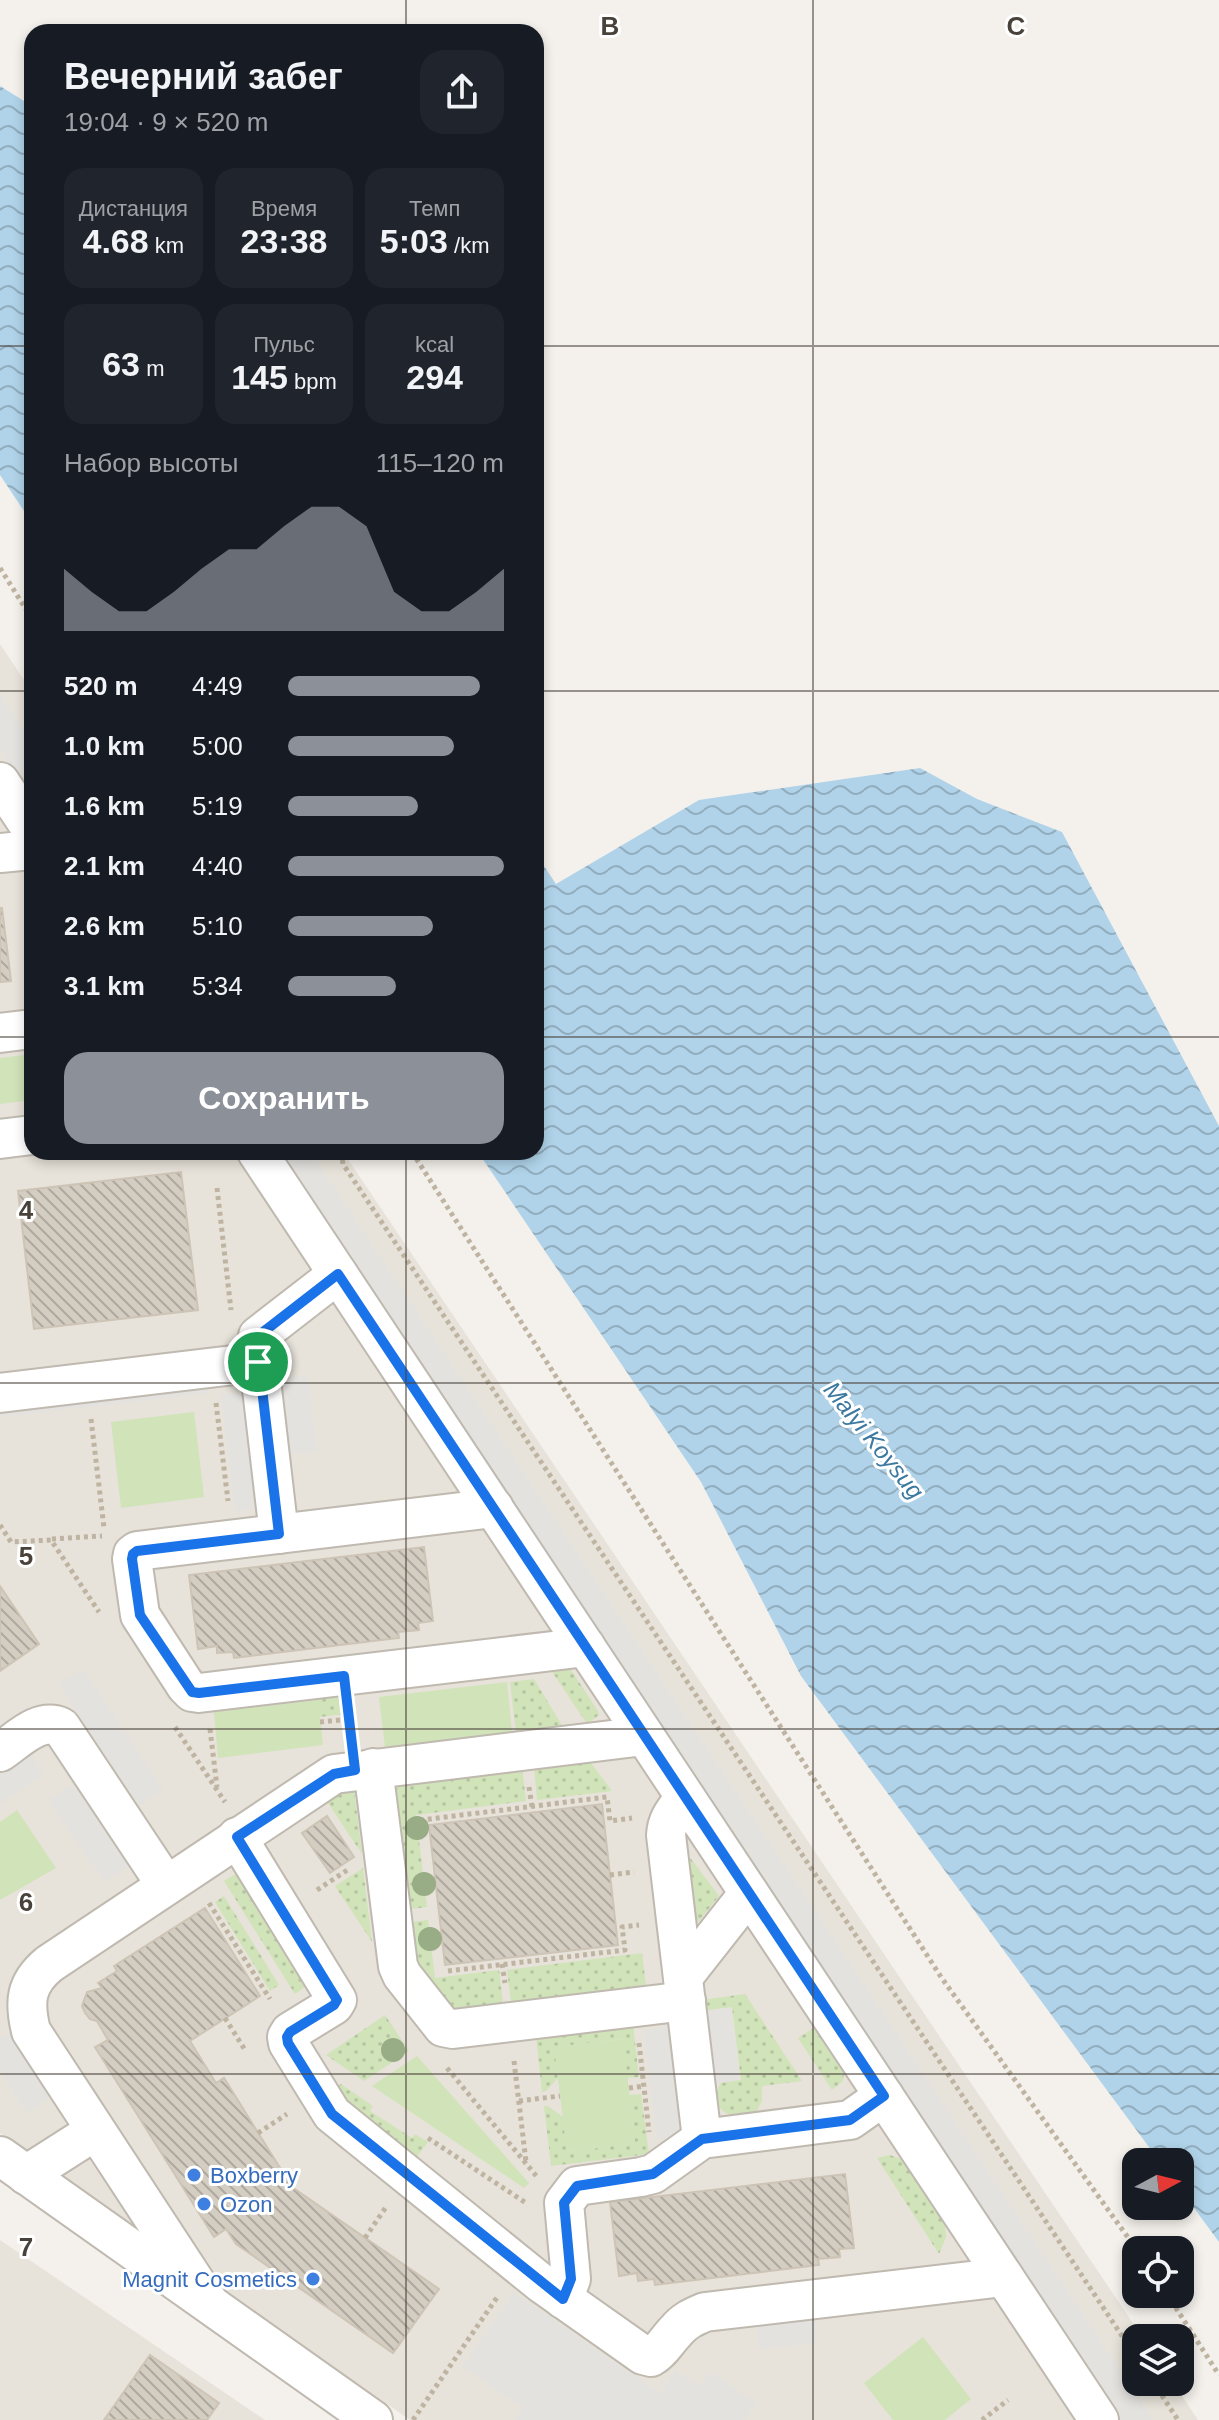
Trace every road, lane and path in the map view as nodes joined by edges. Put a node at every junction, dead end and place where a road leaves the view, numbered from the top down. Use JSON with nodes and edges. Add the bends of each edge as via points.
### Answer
{"nodes":[{"id":1,"x":0,"y":568,"type":"edge"},
{"id":2,"x":24,"y":606,"type":"edge"},
{"id":3,"x":0,"y":782,"type":"edge"},
{"id":4,"x":24,"y":818,"type":"edge"},
{"id":5,"x":24,"y":851,"type":"edge"},
{"id":6,"x":0,"y":853,"type":"edge"},
{"id":7,"x":24,"y":1030,"type":"edge"},
{"id":8,"x":0,"y":1033,"type":"edge"},
{"id":9,"x":24,"y":1136,"type":"edge"},
{"id":10,"x":0,"y":1139,"type":"edge"},
{"id":11,"x":262,"y":1160,"type":"edge"},
{"id":12,"x":342,"y":1160,"type":"edge"},
{"id":13,"x":417,"y":1160,"type":"edge"},
{"id":14,"x":217,"y":1188,"type":"dead end"},
{"id":15,"x":338,"y":1274,"type":"junction"},
{"id":16,"x":231,"y":1311,"type":"dead end"},
{"id":17,"x":258,"y":1362,"type":"junction"},
{"id":18,"x":86,"y":1382,"type":"junction"},
{"id":19,"x":214,"y":1391,"type":"dead end"},
{"id":20,"x":0,"y":1393,"type":"edge"},
{"id":21,"x":494,"y":1508,"type":"junction"},
{"id":22,"x":229,"y":1511,"type":"dead end"},
{"id":23,"x":279,"y":1534,"type":"junction"},
{"id":24,"x":51,"y":1540,"type":"dead end"},
{"id":25,"x":119,"y":1545,"type":"junction"},
{"id":26,"x":586,"y":1647,"type":"junction"},
{"id":27,"x":344,"y":1676,"type":"junction"},
{"id":28,"x":206,"y":1693,"type":"junction"},
{"id":29,"x":350,"y":1719,"type":"junction"},
{"id":30,"x":320,"y":1722,"type":"dead end"},
{"id":31,"x":644,"y":1736,"type":"junction"},
{"id":32,"x":0,"y":1752,"type":"edge"},
{"id":33,"x":364,"y":1769,"type":"junction"},
{"id":34,"x":217,"y":1790,"type":"dead end"},
{"id":35,"x":685,"y":1797,"type":"junction"},
{"id":36,"x":635,"y":1818,"type":"dead end"},
{"id":37,"x":424,"y":1835,"type":"dead end"},
{"id":38,"x":237,"y":1837,"type":"junction"},
{"id":39,"x":166,"y":1885,"type":"junction"},
{"id":40,"x":749,"y":1893,"type":"junction"},
{"id":41,"x":648,"y":1924,"type":"dead end"},
{"id":42,"x":440,"y":1971,"type":"dead end"},
{"id":43,"x":685,"y":1989,"type":"junction"},
{"id":44,"x":225,"y":2018,"type":"dead end"},
{"id":45,"x":638,"y":2041,"type":"dead end"},
{"id":46,"x":245,"y":2050,"type":"dead end"},
{"id":47,"x":644,"y":2086,"type":"junction"},
{"id":48,"x":629,"y":2088,"type":"dead end"},
{"id":49,"x":560,"y":2096,"type":"dead end"},
{"id":50,"x":884,"y":2096,"type":"junction"},
{"id":51,"x":519,"y":2101,"type":"dead end"},
{"id":52,"x":95,"y":2131,"type":"junction"},
{"id":53,"x":702,"y":2139,"type":"junction"},
{"id":54,"x":651,"y":2145,"type":"dead end"},
{"id":55,"x":13,"y":2166,"type":"edge"},
{"id":56,"x":1127,"y":2236,"type":"edge"},
{"id":57,"x":519,"y":2265,"type":"junction"},
{"id":58,"x":1004,"y":2277,"type":"junction"},
{"id":59,"x":563,"y":2299,"type":"junction"},
{"id":60,"x":209,"y":2303,"type":"junction"},
{"id":61,"x":1176,"y":2308,"type":"edge"},
{"id":62,"x":1122,"y":2336,"type":"edge"},
{"id":63,"x":1219,"y":2375,"type":"edge"},
{"id":64,"x":1162,"y":2396,"type":"edge"},
{"id":65,"x":1008,"y":2400,"type":"dead end"},
{"id":66,"x":373,"y":2420,"type":"edge"},
{"id":67,"x":413,"y":2420,"type":"edge"},
{"id":68,"x":982,"y":2420,"type":"edge"},
{"id":69,"x":1099,"y":2420,"type":"edge"},
{"id":70,"x":1178,"y":2420,"type":"edge"}],
"edges":[{"from":1,"to":2,"type":"path"},
{"from":3,"to":4,"type":"street"},
{"from":5,"to":6,"type":"street"},
{"from":7,"to":8,"type":"street"},
{"from":9,"to":10,"type":"street"},
{"from":11,"to":15,"type":"street"},
{"from":12,"to":62,"type":"path"},
{"from":13,"to":56,"type":"path","via":[[941,1977]]},
{"from":14,"to":16,"type":"path"},
{"from":15,"to":17,"type":"street","via":[[263,1330],[258,1336]]},
{"from":15,"to":21,"type":"street"},
{"from":17,"to":18,"type":"street"},
{"from":17,"to":23,"type":"street"},
{"from":18,"to":20,"type":"street"},
{"from":18,"to":25,"type":"path"},
{"from":19,"to":22,"type":"path"},
{"from":21,"to":23,"type":"street"},
{"from":21,"to":26,"type":"street"},
{"from":23,"to":25,"type":"street","via":[[137,1551]]},
{"from":24,"to":25,"type":"path"},
{"from":25,"to":28,"type":"street","via":[[132,1559],[143,1621],[186,1686]]},
{"from":26,"to":27,"type":"street"},
{"from":26,"to":31,"type":"street"},
{"from":27,"to":28,"type":"street"},
{"from":27,"to":29,"type":"path"},
{"from":28,"to":34,"type":"path"},
{"from":29,"to":30,"type":"path"},
{"from":29,"to":33,"type":"path"},
{"from":31,"to":33,"type":"street"},
{"from":31,"to":35,"type":"street"},
{"from":32,"to":39,"type":"street","via":[[42,1724],[61,1727]]},
{"from":33,"to":38,"type":"street","via":[[334,1774]]},
{"from":33,"to":43,"type":"street","via":[[398,1966],[443,2027]]},
{"from":35,"to":40,"type":"street"},
{"from":35,"to":43,"type":"street","via":[[670,1816],[666,1835]]},
{"from":36,"to":37,"type":"path","via":[[610,1821],[607,1797],[422,1820]]},
{"from":38,"to":39,"type":"street"},
{"from":38,"to":57,"type":"street","via":[[337,2000],[287,2037],[332,2114]]},
{"from":39,"to":52,"type":"street","via":[[49,1964],[35,1976],[28,1994],[31,2031]]},
{"from":40,"to":43,"type":"street"},
{"from":40,"to":50,"type":"street"},
{"from":41,"to":42,"type":"path","via":[[622,1927],[625,1950]]},
{"from":43,"to":53,"type":"street"},
{"from":44,"to":46,"type":"path"},
{"from":45,"to":47,"type":"path"},
{"from":47,"to":48,"type":"path"},
{"from":47,"to":54,"type":"path"},
{"from":49,"to":51,"type":"path"},
{"from":50,"to":53,"type":"street","via":[[841,2122]]},
{"from":50,"to":58,"type":"street"},
{"from":52,"to":55,"type":"street"},
{"from":52,"to":60,"type":"street"},
{"from":53,"to":59,"type":"street","via":[[653,2174],[573,2189],[564,2203],[571,2279]]},
{"from":55,"to":60,"type":"street"},
{"from":57,"to":59,"type":"street"},
{"from":57,"to":67,"type":"path"},
{"from":58,"to":59,"type":"street","via":[[705,2312],[690,2318],[651,2357]]},
{"from":58,"to":69,"type":"street"},
{"from":60,"to":66,"type":"street"},
{"from":61,"to":63,"type":"path"},
{"from":64,"to":70,"type":"path"},
{"from":65,"to":68,"type":"path"}]}
